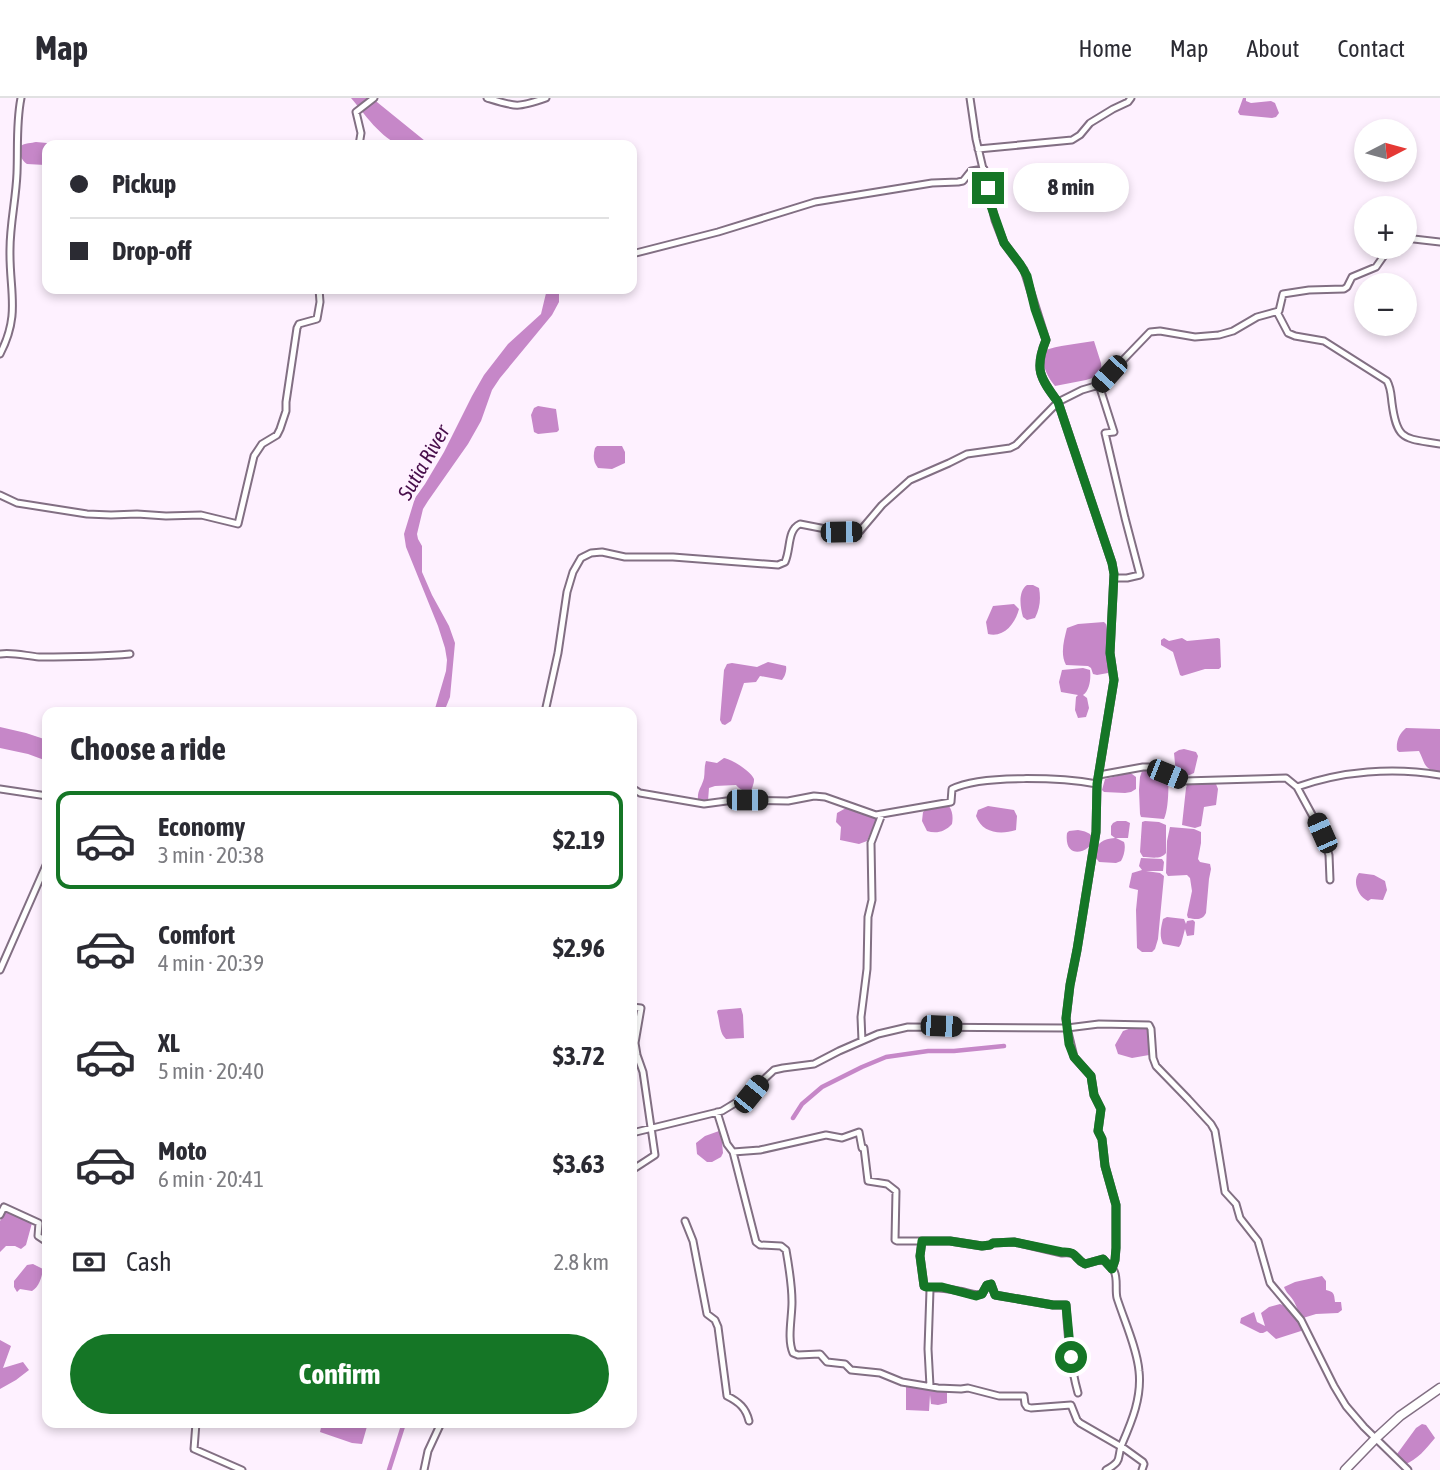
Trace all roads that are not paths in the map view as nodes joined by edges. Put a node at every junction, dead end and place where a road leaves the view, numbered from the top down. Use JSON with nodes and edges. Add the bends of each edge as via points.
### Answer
{"nodes":[{"id":1,"x":21,"y":98,"type":"edge"},
{"id":2,"x":374,"y":98,"type":"edge"},
{"id":3,"x":487,"y":98,"type":"edge"},
{"id":4,"x":546,"y":98,"type":"edge"},
{"id":5,"x":970,"y":98,"type":"edge"},
{"id":6,"x":1131,"y":98,"type":"edge"},
{"id":7,"x":360,"y":140,"type":"edge"},
{"id":8,"x":978,"y":149,"type":"junction"},
{"id":9,"x":984,"y":169,"type":"junction"},
{"id":10,"x":1417,"y":239,"type":"edge"},
{"id":11,"x":1440,"y":242,"type":"edge"},
{"id":12,"x":637,"y":253,"type":"edge"},
{"id":13,"x":1382,"y":259,"type":"edge"},
{"id":14,"x":319,"y":294,"type":"edge"},
{"id":15,"x":1277,"y":312,"type":"junction"},
{"id":16,"x":0,"y":355,"type":"edge"},
{"id":17,"x":1099,"y":385,"type":"junction"},
{"id":18,"x":1058,"y":402,"type":"junction"},
{"id":19,"x":1440,"y":444,"type":"edge"},
{"id":20,"x":0,"y":495,"type":"edge"},
{"id":21,"x":1114,"y":578,"type":"junction"},
{"id":22,"x":0,"y":653,"type":"edge"},
{"id":23,"x":130,"y":654,"type":"dead end"},
{"id":24,"x":546,"y":707,"type":"edge"},
{"id":25,"x":1099,"y":775,"type":"junction"},
{"id":26,"x":1440,"y":775,"type":"edge"},
{"id":27,"x":1097,"y":784,"type":"junction"},
{"id":28,"x":1297,"y":788,"type":"junction"},
{"id":29,"x":0,"y":789,"type":"edge"},
{"id":30,"x":637,"y":791,"type":"edge"},
{"id":31,"x":42,"y":795,"type":"edge"},
{"id":32,"x":881,"y":814,"type":"junction"},
{"id":33,"x":42,"y":874,"type":"edge"},
{"id":34,"x":1330,"y":880,"type":"dead end"},
{"id":35,"x":0,"y":970,"type":"edge"},
{"id":36,"x":637,"y":1008,"type":"edge"},
{"id":37,"x":1067,"y":1028,"type":"junction"},
{"id":38,"x":637,"y":1031,"type":"edge"},
{"id":39,"x":862,"y":1041,"type":"junction"},
{"id":40,"x":637,"y":1057,"type":"edge"},
{"id":41,"x":717,"y":1112,"type":"junction"},
{"id":42,"x":650,"y":1129,"type":"junction"},
{"id":43,"x":637,"y":1132,"type":"edge"},
{"id":44,"x":733,"y":1153,"type":"junction"},
{"id":45,"x":637,"y":1167,"type":"edge"},
{"id":46,"x":0,"y":1215,"type":"edge"},
{"id":47,"x":685,"y":1221,"type":"dead end"},
{"id":48,"x":42,"y":1239,"type":"edge"},
{"id":49,"x":922,"y":1241,"type":"junction"},
{"id":50,"x":1112,"y":1269,"type":"junction"},
{"id":51,"x":930,"y":1288,"type":"junction"},
{"id":52,"x":930,"y":1386,"type":"junction"},
{"id":53,"x":1440,"y":1388,"type":"edge"},
{"id":54,"x":1078,"y":1393,"type":"dead end"},
{"id":55,"x":749,"y":1421,"type":"dead end"},
{"id":56,"x":196,"y":1428,"type":"edge"},
{"id":57,"x":440,"y":1428,"type":"edge"},
{"id":58,"x":1375,"y":1438,"type":"junction"},
{"id":59,"x":1121,"y":1447,"type":"junction"},
{"id":60,"x":242,"y":1470,"type":"edge"},
{"id":61,"x":424,"y":1470,"type":"edge"},
{"id":62,"x":1106,"y":1470,"type":"edge"},
{"id":63,"x":1142,"y":1470,"type":"edge"},
{"id":64,"x":1345,"y":1470,"type":"edge"},
{"id":65,"x":1408,"y":1470,"type":"edge"}],
"edges":[{"from":1,"to":16,"type":"street","via":[[10,247],[13,314]]},
{"from":2,"to":7,"type":"street","via":[[356,112]]},
{"from":3,"to":4,"type":"street","via":[[514,107]]},
{"from":5,"to":8,"type":"street"},
{"from":6,"to":8,"type":"street","via":[[1090,122],[1072,140]]},
{"from":8,"to":9,"type":"street"},
{"from":9,"to":12,"type":"street","via":[[971,171],[958,182],[815,202]]},
{"from":9,"to":18,"type":"street","via":[[1004,243],[1031,288],[1046,340],[1040,369]]},
{"from":10,"to":11,"type":"street"},
{"from":13,"to":15,"type":"street","via":[[1376,267],[1352,277],[1344,289],[1283,293]]},
{"from":14,"to":20,"type":"street","via":[[317,319],[297,328],[286,411],[277,435],[254,456],[238,524],[201,515],[87,514],[17,503]]},
{"from":15,"to":17,"type":"street","via":[[1219,335],[1150,332]]},
{"from":15,"to":19,"type":"street","via":[[1288,333],[1324,341],[1387,381],[1395,423],[1404,435]]},
{"from":17,"to":18,"type":"street"},
{"from":17,"to":21,"type":"street","via":[[1114,432],[1105,433],[1140,575]]},
{"from":18,"to":21,"type":"street"},
{"from":18,"to":24,"type":"street","via":[[1016,445],[967,454],[910,480],[860,531],[796,525],[785,562],[778,565],[602,552],[581,558],[567,592]]},
{"from":21,"to":25,"type":"street","via":[[1110,653],[1114,680]]},
{"from":22,"to":23,"type":"street","via":[[37,657]]},
{"from":25,"to":27,"type":"street"},
{"from":25,"to":28,"type":"street","via":[[1150,767],[1184,781],[1286,778]]},
{"from":26,"to":28,"type":"street","via":[[1366,771]]},
{"from":27,"to":32,"type":"street","via":[[1002,779],[961,784],[952,789],[951,802]]},
{"from":27,"to":37,"type":"street","via":[[1096,832]]},
{"from":28,"to":34,"type":"street","via":[[1322,833]]},
{"from":29,"to":31,"type":"street"},
{"from":30,"to":32,"type":"street","via":[[704,804],[825,797]]},
{"from":32,"to":39,"type":"street","via":[[871,843],[872,900]]},
{"from":33,"to":35,"type":"street"},
{"from":36,"to":38,"type":"street","via":[[641,1008]]},
{"from":37,"to":39,"type":"street","via":[[908,1027]]},
{"from":37,"to":50,"type":"street","via":[[1074,1057],[1091,1076],[1101,1109],[1098,1131],[1116,1205]]},
{"from":37,"to":58,"type":"street","via":[[1149,1025],[1156,1066],[1215,1131],[1225,1192],[1258,1241],[1270,1283],[1301,1320],[1346,1406]]},
{"from":39,"to":41,"type":"street","via":[[814,1064],[774,1070],[751,1094]]},
{"from":40,"to":42,"type":"street"},
{"from":41,"to":42,"type":"street"},
{"from":41,"to":44,"type":"street"},
{"from":42,"to":43,"type":"street"},
{"from":42,"to":45,"type":"street","via":[[655,1155]]},
{"from":44,"to":49,"type":"street","via":[[859,1132],[868,1181],[890,1185],[896,1191],[895,1240]]},
{"from":44,"to":52,"type":"street","via":[[756,1242],[786,1250],[793,1353],[820,1354],[825,1361],[845,1364],[851,1370],[875,1371],[902,1382]]},
{"from":46,"to":48,"type":"street","via":[[4,1208],[39,1223]]},
{"from":47,"to":55,"type":"street","via":[[707,1314],[718,1327],[727,1396],[739,1403]]},
{"from":49,"to":50,"type":"street","via":[[982,1246],[1014,1242],[1069,1252],[1085,1264],[1103,1259]]},
{"from":49,"to":51,"type":"street","via":[[924,1286]]},
{"from":50,"to":59,"type":"street","via":[[1139,1370],[1133,1418]]},
{"from":51,"to":52,"type":"street"},
{"from":51,"to":54,"type":"street","via":[[976,1296],[991,1284],[995,1295],[1066,1305]]},
{"from":52,"to":59,"type":"street","via":[[1020,1395],[1027,1408],[1069,1404],[1080,1423]]},
{"from":53,"to":58,"type":"highway"},
{"from":56,"to":60,"type":"street","via":[[194,1449]]},
{"from":57,"to":61,"type":"street"},
{"from":58,"to":64,"type":"highway"},
{"from":58,"to":65,"type":"street"},
{"from":59,"to":62,"type":"street","via":[[1118,1463]]},
{"from":59,"to":63,"type":"street","via":[[1143,1461]]}]}
